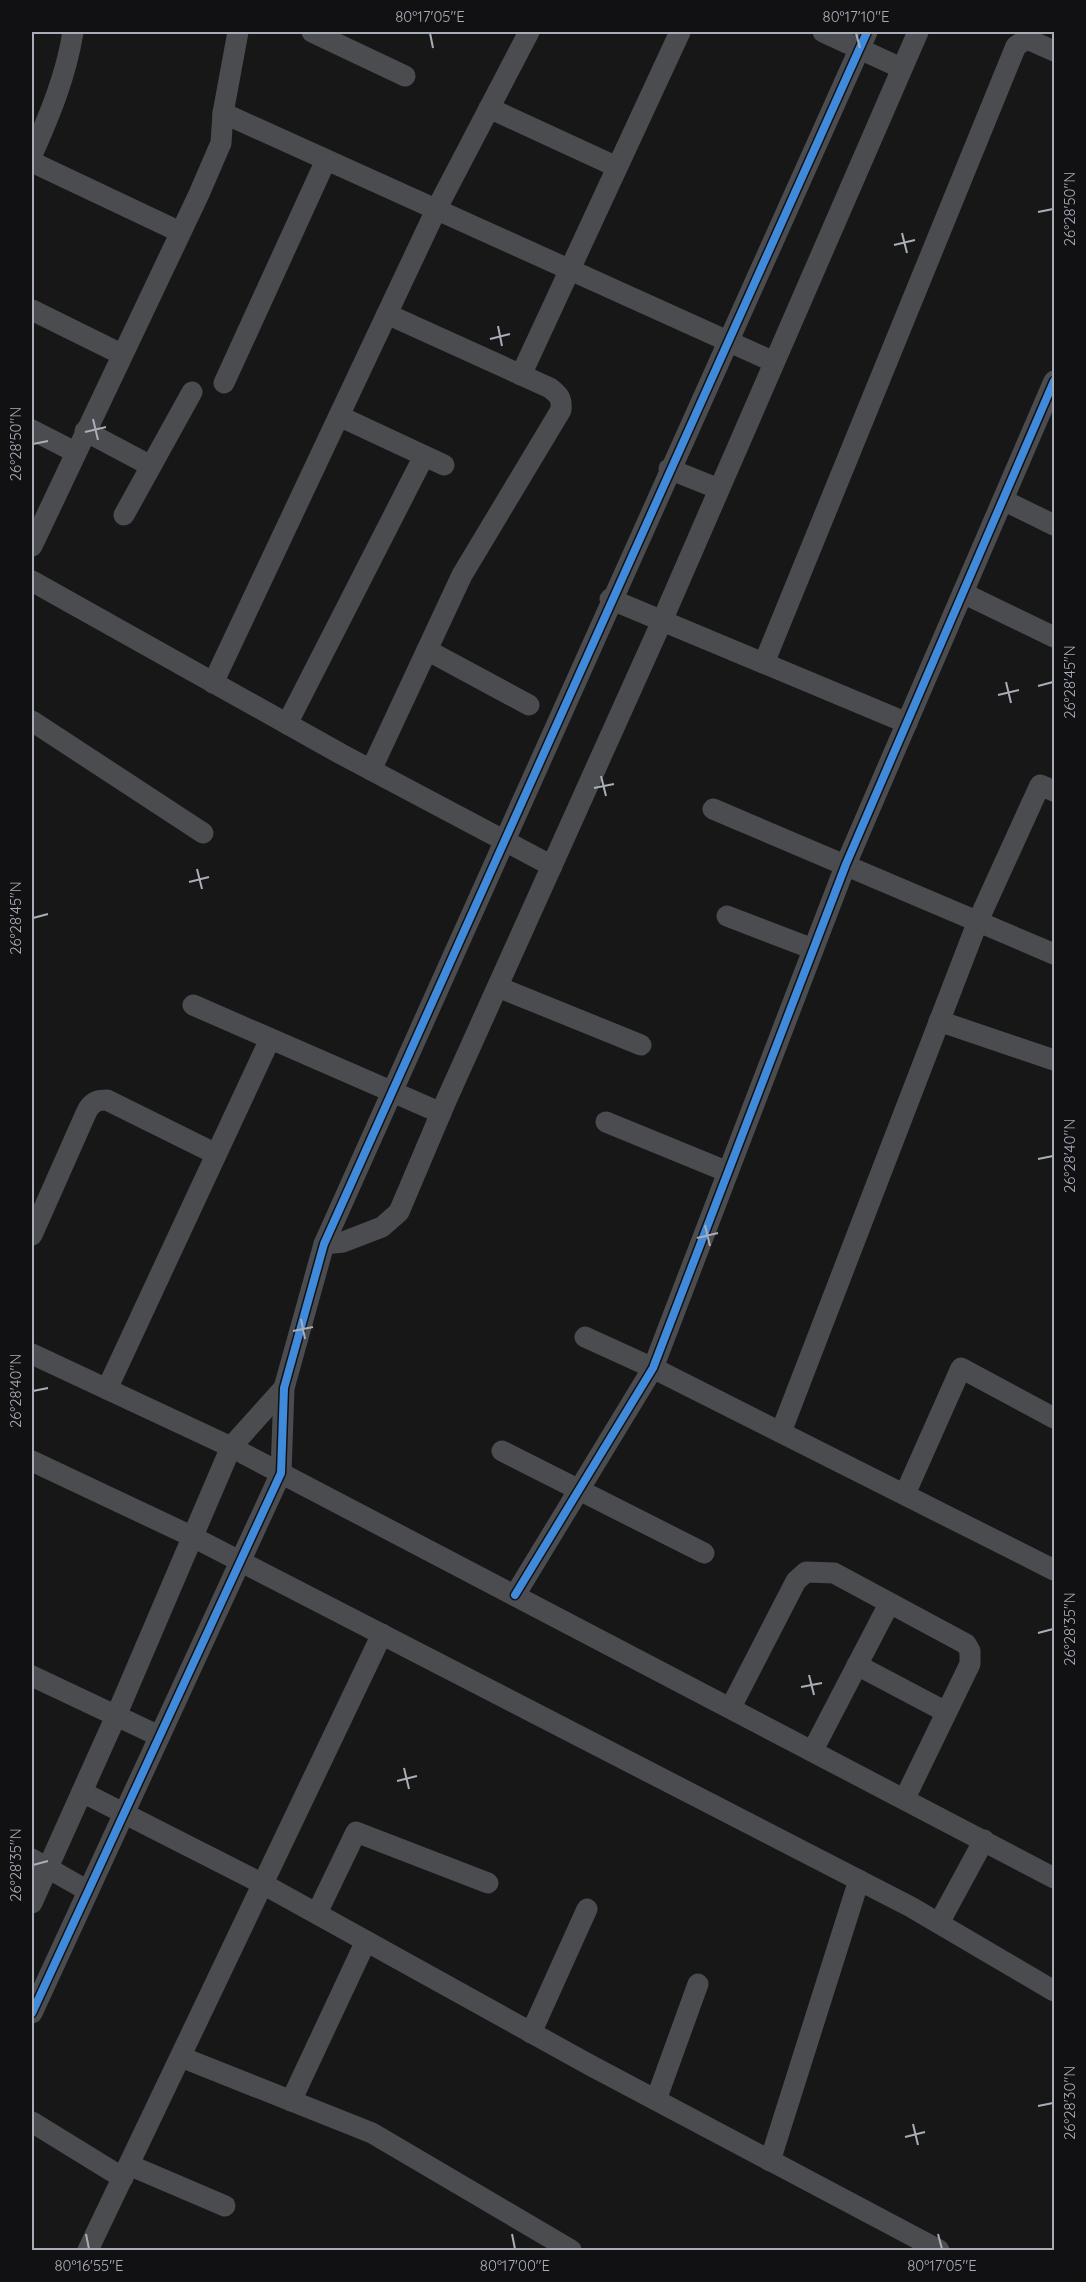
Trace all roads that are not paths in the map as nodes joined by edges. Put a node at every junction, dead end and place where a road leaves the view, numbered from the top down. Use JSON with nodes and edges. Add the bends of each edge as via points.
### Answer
{"nodes":[{"id":1,"x":73,"y":32,"type":"edge"},
{"id":2,"x":236,"y":32,"type":"edge"},
{"id":3,"x":312,"y":32,"type":"edge"},
{"id":4,"x":529,"y":32,"type":"edge"},
{"id":5,"x":680,"y":32,"type":"edge"},
{"id":6,"x":823,"y":32,"type":"edge"},
{"id":7,"x":918,"y":32,"type":"edge"},
{"id":8,"x":863,"y":40,"type":"edge"},
{"id":9,"x":1054,"y":51,"type":"edge"},
{"id":10,"x":901,"y":68,"type":"junction"},
{"id":11,"x":405,"y":76,"type":"dead end"},
{"id":12,"x":489,"y":108,"type":"junction"},
{"id":13,"x":223,"y":113,"type":"junction"},
{"id":14,"x":32,"y":155,"type":"edge"},
{"id":15,"x":326,"y":160,"type":"junction"},
{"id":16,"x":32,"y":162,"type":"edge"},
{"id":17,"x":617,"y":167,"type":"junction"},
{"id":18,"x":436,"y":210,"type":"junction"},
{"id":19,"x":180,"y":232,"type":"junction"},
{"id":20,"x":569,"y":270,"type":"junction"},
{"id":21,"x":32,"y":310,"type":"edge"},
{"id":22,"x":387,"y":314,"type":"junction"},
{"id":23,"x":726,"y":341,"type":"junction"},
{"id":24,"x":121,"y":354,"type":"junction"},
{"id":25,"x":774,"y":362,"type":"junction"},
{"id":26,"x":521,"y":375,"type":"junction"},
{"id":27,"x":1054,"y":381,"type":"edge"},
{"id":28,"x":224,"y":383,"type":"dead end"},
{"id":29,"x":192,"y":392,"type":"dead end"},
{"id":30,"x":339,"y":416,"type":"junction"},
{"id":31,"x":32,"y":430,"type":"edge"},
{"id":32,"x":85,"y":431,"type":"junction"},
{"id":33,"x":75,"y":452,"type":"junction"},
{"id":34,"x":424,"y":456,"type":"junction"},
{"id":35,"x":444,"y":465,"type":"dead end"},
{"id":36,"x":151,"y":466,"type":"junction"},
{"id":37,"x":669,"y":469,"type":"junction"},
{"id":38,"x":719,"y":489,"type":"junction"},
{"id":39,"x":1003,"y":500,"type":"junction"},
{"id":40,"x":124,"y":515,"type":"dead end"},
{"id":41,"x":1054,"y":525,"type":"edge"},
{"id":42,"x":33,"y":537,"type":"edge"},
{"id":43,"x":32,"y":581,"type":"edge"},
{"id":44,"x":963,"y":593,"type":"junction"},
{"id":45,"x":610,"y":599,"type":"junction"},
{"id":46,"x":662,"y":621,"type":"junction"},
{"id":47,"x":1054,"y":637,"type":"edge"},
{"id":48,"x":427,"y":650,"type":"junction"},
{"id":49,"x":764,"y":663,"type":"junction"},
{"id":50,"x":213,"y":683,"type":"junction"},
{"id":51,"x":529,"y":705,"type":"dead end"},
{"id":52,"x":32,"y":721,"type":"edge"},
{"id":53,"x":907,"y":723,"type":"junction"},
{"id":54,"x":287,"y":724,"type":"junction"},
{"id":55,"x":371,"y":770,"type":"junction"},
{"id":56,"x":1054,"y":791,"type":"edge"},
{"id":57,"x":713,"y":809,"type":"dead end"},
{"id":58,"x":203,"y":833,"type":"dead end"},
{"id":59,"x":503,"y":839,"type":"junction"},
{"id":60,"x":846,"y":864,"type":"junction"},
{"id":61,"x":552,"y":866,"type":"junction"},
{"id":62,"x":727,"y":916,"type":"dead end"},
{"id":63,"x":978,"y":921,"type":"junction"},
{"id":64,"x":813,"y":949,"type":"junction"},
{"id":65,"x":1054,"y":954,"type":"edge"},
{"id":66,"x":498,"y":987,"type":"junction"},
{"id":67,"x":193,"y":1005,"type":"dead end"},
{"id":68,"x":939,"y":1021,"type":"junction"},
{"id":69,"x":270,"y":1038,"type":"junction"},
{"id":70,"x":641,"y":1046,"type":"dead end"},
{"id":71,"x":1054,"y":1060,"type":"edge"},
{"id":72,"x":390,"y":1092,"type":"junction"},
{"id":73,"x":441,"y":1113,"type":"junction"},
{"id":74,"x":606,"y":1122,"type":"dead end"},
{"id":75,"x":216,"y":1154,"type":"junction"},
{"id":76,"x":728,"y":1172,"type":"junction"},
{"id":77,"x":32,"y":1235,"type":"edge"},
{"id":78,"x":324,"y":1244,"type":"junction"},
{"id":79,"x":585,"y":1337,"type":"dead end"},
{"id":80,"x":32,"y":1354,"type":"edge"},
{"id":81,"x":653,"y":1368,"type":"junction"},
{"id":82,"x":284,"y":1388,"type":"junction"},
{"id":83,"x":106,"y":1389,"type":"junction"},
{"id":84,"x":1054,"y":1418,"type":"edge"},
{"id":85,"x":781,"y":1432,"type":"junction"},
{"id":86,"x":231,"y":1447,"type":"junction"},
{"id":87,"x":502,"y":1451,"type":"dead end"},
{"id":88,"x":32,"y":1461,"type":"edge"},
{"id":89,"x":281,"y":1473,"type":"junction"},
{"id":90,"x":579,"y":1490,"type":"junction"},
{"id":91,"x":905,"y":1494,"type":"junction"},
{"id":92,"x":191,"y":1536,"type":"junction"},
{"id":93,"x":704,"y":1553,"type":"dead end"},
{"id":94,"x":240,"y":1561,"type":"junction"},
{"id":95,"x":1054,"y":1570,"type":"edge"},
{"id":96,"x":515,"y":1595,"type":"junction"},
{"id":97,"x":889,"y":1604,"type":"junction"},
{"id":98,"x":382,"y":1634,"type":"junction"},
{"id":99,"x":857,"y":1665,"type":"junction"},
{"id":100,"x":32,"y":1676,"type":"edge"},
{"id":101,"x":731,"y":1707,"type":"junction"},
{"id":102,"x":946,"y":1712,"type":"junction"},
{"id":103,"x":116,"y":1716,"type":"junction"},
{"id":104,"x":159,"y":1736,"type":"junction"},
{"id":105,"x":813,"y":1750,"type":"junction"},
{"id":106,"x":82,"y":1792,"type":"junction"},
{"id":107,"x":905,"y":1798,"type":"junction"},
{"id":108,"x":124,"y":1812,"type":"junction"},
{"id":109,"x":984,"y":1840,"type":"junction"},
{"id":110,"x":39,"y":1864,"type":"edge"},
{"id":111,"x":1054,"y":1878,"type":"edge"},
{"id":112,"x":859,"y":1880,"type":"junction"},
{"id":113,"x":488,"y":1883,"type":"dead end"},
{"id":114,"x":263,"y":1884,"type":"junction"},
{"id":115,"x":88,"y":1891,"type":"junction"},
{"id":116,"x":32,"y":1904,"type":"edge"},
{"id":117,"x":587,"y":1909,"type":"dead end"},
{"id":118,"x":317,"y":1913,"type":"junction"},
{"id":119,"x":939,"y":1923,"type":"junction"},
{"id":120,"x":366,"y":1941,"type":"junction"},
{"id":121,"x":39,"y":1976,"type":"edge"},
{"id":122,"x":698,"y":1984,"type":"dead end"},
{"id":123,"x":1054,"y":1991,"type":"edge"},
{"id":124,"x":32,"y":2013,"type":"edge"},
{"id":125,"x":531,"y":2033,"type":"junction"},
{"id":126,"x":181,"y":2057,"type":"junction"},
{"id":127,"x":656,"y":2100,"type":"junction"},
{"id":128,"x":291,"y":2101,"type":"junction"},
{"id":129,"x":32,"y":2122,"type":"edge"},
{"id":130,"x":770,"y":2161,"type":"junction"},
{"id":131,"x":126,"y":2171,"type":"junction"},
{"id":132,"x":225,"y":2206,"type":"dead end"},
{"id":133,"x":88,"y":2250,"type":"edge"},
{"id":134,"x":571,"y":2250,"type":"edge"},
{"id":135,"x":939,"y":2250,"type":"edge"}],
"edges":[{"from":1,"to":14,"type":"street","via":[[56,100]]},
{"from":2,"to":13,"type":"street"},
{"from":3,"to":11,"type":"street"},
{"from":4,"to":12,"type":"street"},
{"from":5,"to":17,"type":"street"},
{"from":6,"to":8,"type":"street"},
{"from":7,"to":10,"type":"street"},
{"from":8,"to":10,"type":"street"},
{"from":8,"to":23,"type":"street"},
{"from":9,"to":49,"type":"street","via":[[1027,39],[1016,46]]},
{"from":10,"to":25,"type":"street"},
{"from":12,"to":17,"type":"street"},
{"from":12,"to":18,"type":"street"},
{"from":13,"to":15,"type":"street"},
{"from":13,"to":19,"type":"street","via":[[221,143]]},
{"from":15,"to":18,"type":"street"},
{"from":15,"to":28,"type":"street"},
{"from":16,"to":19,"type":"street"},
{"from":17,"to":20,"type":"street"},
{"from":18,"to":20,"type":"street"},
{"from":18,"to":22,"type":"street"},
{"from":19,"to":24,"type":"street"},
{"from":20,"to":23,"type":"street"},
{"from":20,"to":26,"type":"street"},
{"from":21,"to":24,"type":"street"},
{"from":22,"to":26,"type":"street"},
{"from":22,"to":30,"type":"street"},
{"from":23,"to":25,"type":"street"},
{"from":23,"to":37,"type":"street"},
{"from":24,"to":32,"type":"street"},
{"from":25,"to":38,"type":"street"},
{"from":26,"to":48,"type":"street","via":[[559,394],[561,410],[462,575]]},
{"from":27,"to":39,"type":"street"},
{"from":29,"to":36,"type":"street"},
{"from":30,"to":34,"type":"street"},
{"from":30,"to":50,"type":"street"},
{"from":31,"to":33,"type":"street"},
{"from":32,"to":33,"type":"street"},
{"from":32,"to":36,"type":"street"},
{"from":33,"to":42,"type":"street"},
{"from":34,"to":35,"type":"street"},
{"from":34,"to":54,"type":"street"},
{"from":36,"to":40,"type":"street"},
{"from":37,"to":38,"type":"street"},
{"from":37,"to":45,"type":"street"},
{"from":38,"to":46,"type":"street"},
{"from":39,"to":41,"type":"street"},
{"from":39,"to":44,"type":"street"},
{"from":43,"to":50,"type":"street"},
{"from":44,"to":47,"type":"street"},
{"from":44,"to":53,"type":"street"},
{"from":45,"to":46,"type":"street"},
{"from":45,"to":59,"type":"street"},
{"from":46,"to":49,"type":"street"},
{"from":46,"to":61,"type":"street"},
{"from":48,"to":51,"type":"street"},
{"from":48,"to":55,"type":"street"},
{"from":49,"to":53,"type":"street"},
{"from":50,"to":54,"type":"street"},
{"from":52,"to":58,"type":"street"},
{"from":53,"to":60,"type":"street"},
{"from":54,"to":55,"type":"street"},
{"from":55,"to":59,"type":"street"},
{"from":56,"to":63,"type":"street","via":[[1040,785]]},
{"from":57,"to":60,"type":"street"},
{"from":59,"to":61,"type":"street"},
{"from":59,"to":72,"type":"street"},
{"from":60,"to":63,"type":"street"},
{"from":60,"to":64,"type":"street"},
{"from":61,"to":66,"type":"street"},
{"from":62,"to":64,"type":"street"},
{"from":63,"to":65,"type":"street"},
{"from":63,"to":68,"type":"street"},
{"from":64,"to":76,"type":"street"},
{"from":66,"to":70,"type":"street"},
{"from":66,"to":73,"type":"street"},
{"from":67,"to":69,"type":"street"},
{"from":68,"to":71,"type":"street"},
{"from":68,"to":85,"type":"street"},
{"from":69,"to":72,"type":"street"},
{"from":69,"to":75,"type":"street"},
{"from":72,"to":73,"type":"street"},
{"from":72,"to":78,"type":"street"},
{"from":73,"to":78,"type":"street","via":[[399,1212],[382,1227],[362,1236]]},
{"from":74,"to":76,"type":"street"},
{"from":75,"to":77,"type":"street","via":[[107,1100],[99,1100],[87,1111]]},
{"from":75,"to":83,"type":"street"},
{"from":76,"to":81,"type":"street"},
{"from":78,"to":82,"type":"street"},
{"from":79,"to":81,"type":"street"},
{"from":80,"to":83,"type":"street"},
{"from":81,"to":85,"type":"street"},
{"from":81,"to":90,"type":"street"},
{"from":82,"to":86,"type":"street"},
{"from":82,"to":89,"type":"street"},
{"from":83,"to":86,"type":"street"},
{"from":84,"to":91,"type":"street","via":[[962,1368]]},
{"from":85,"to":91,"type":"street"},
{"from":86,"to":89,"type":"street"},
{"from":86,"to":92,"type":"street"},
{"from":87,"to":90,"type":"street"},
{"from":88,"to":92,"type":"street"},
{"from":89,"to":94,"type":"street"},
{"from":89,"to":96,"type":"street"},
{"from":90,"to":93,"type":"street"},
{"from":90,"to":96,"type":"street"},
{"from":91,"to":95,"type":"street"},
{"from":92,"to":94,"type":"street"},
{"from":92,"to":103,"type":"street"},
{"from":94,"to":98,"type":"street"},
{"from":94,"to":104,"type":"street"},
{"from":96,"to":101,"type":"street"},
{"from":97,"to":99,"type":"street"},
{"from":97,"to":101,"type":"street","via":[[834,1573],[806,1572],[796,1581]]},
{"from":97,"to":102,"type":"street","via":[[966,1644],[970,1651],[970,1664]]},
{"from":98,"to":112,"type":"street"},
{"from":98,"to":114,"type":"street"},
{"from":99,"to":102,"type":"street"},
{"from":99,"to":105,"type":"street"},
{"from":100,"to":103,"type":"street"},
{"from":101,"to":105,"type":"street"},
{"from":102,"to":107,"type":"street"},
{"from":103,"to":104,"type":"street"},
{"from":103,"to":106,"type":"street"},
{"from":104,"to":108,"type":"street"},
{"from":105,"to":107,"type":"street"},
{"from":106,"to":108,"type":"street"},
{"from":106,"to":110,"type":"street"},
{"from":107,"to":109,"type":"street"},
{"from":108,"to":114,"type":"street"},
{"from":108,"to":115,"type":"street"},
{"from":109,"to":111,"type":"street"},
{"from":109,"to":119,"type":"street"},
{"from":110,"to":115,"type":"street"},
{"from":110,"to":116,"type":"street"},
{"from":112,"to":119,"type":"street"},
{"from":112,"to":130,"type":"street"},
{"from":113,"to":118,"type":"street","via":[[356,1832]]},
{"from":114,"to":118,"type":"street"},
{"from":114,"to":126,"type":"street"},
{"from":115,"to":121,"type":"street"},
{"from":117,"to":125,"type":"street"},
{"from":118,"to":120,"type":"street"},
{"from":119,"to":123,"type":"street"},
{"from":120,"to":125,"type":"street"},
{"from":120,"to":128,"type":"street"},
{"from":121,"to":124,"type":"street"},
{"from":122,"to":127,"type":"street"},
{"from":125,"to":127,"type":"street"},
{"from":126,"to":128,"type":"street"},
{"from":126,"to":131,"type":"street"},
{"from":127,"to":130,"type":"street"},
{"from":128,"to":134,"type":"street","via":[[372,2133]]},
{"from":129,"to":131,"type":"street"},
{"from":130,"to":135,"type":"street"},
{"from":131,"to":132,"type":"street"},
{"from":131,"to":133,"type":"street"}]}
